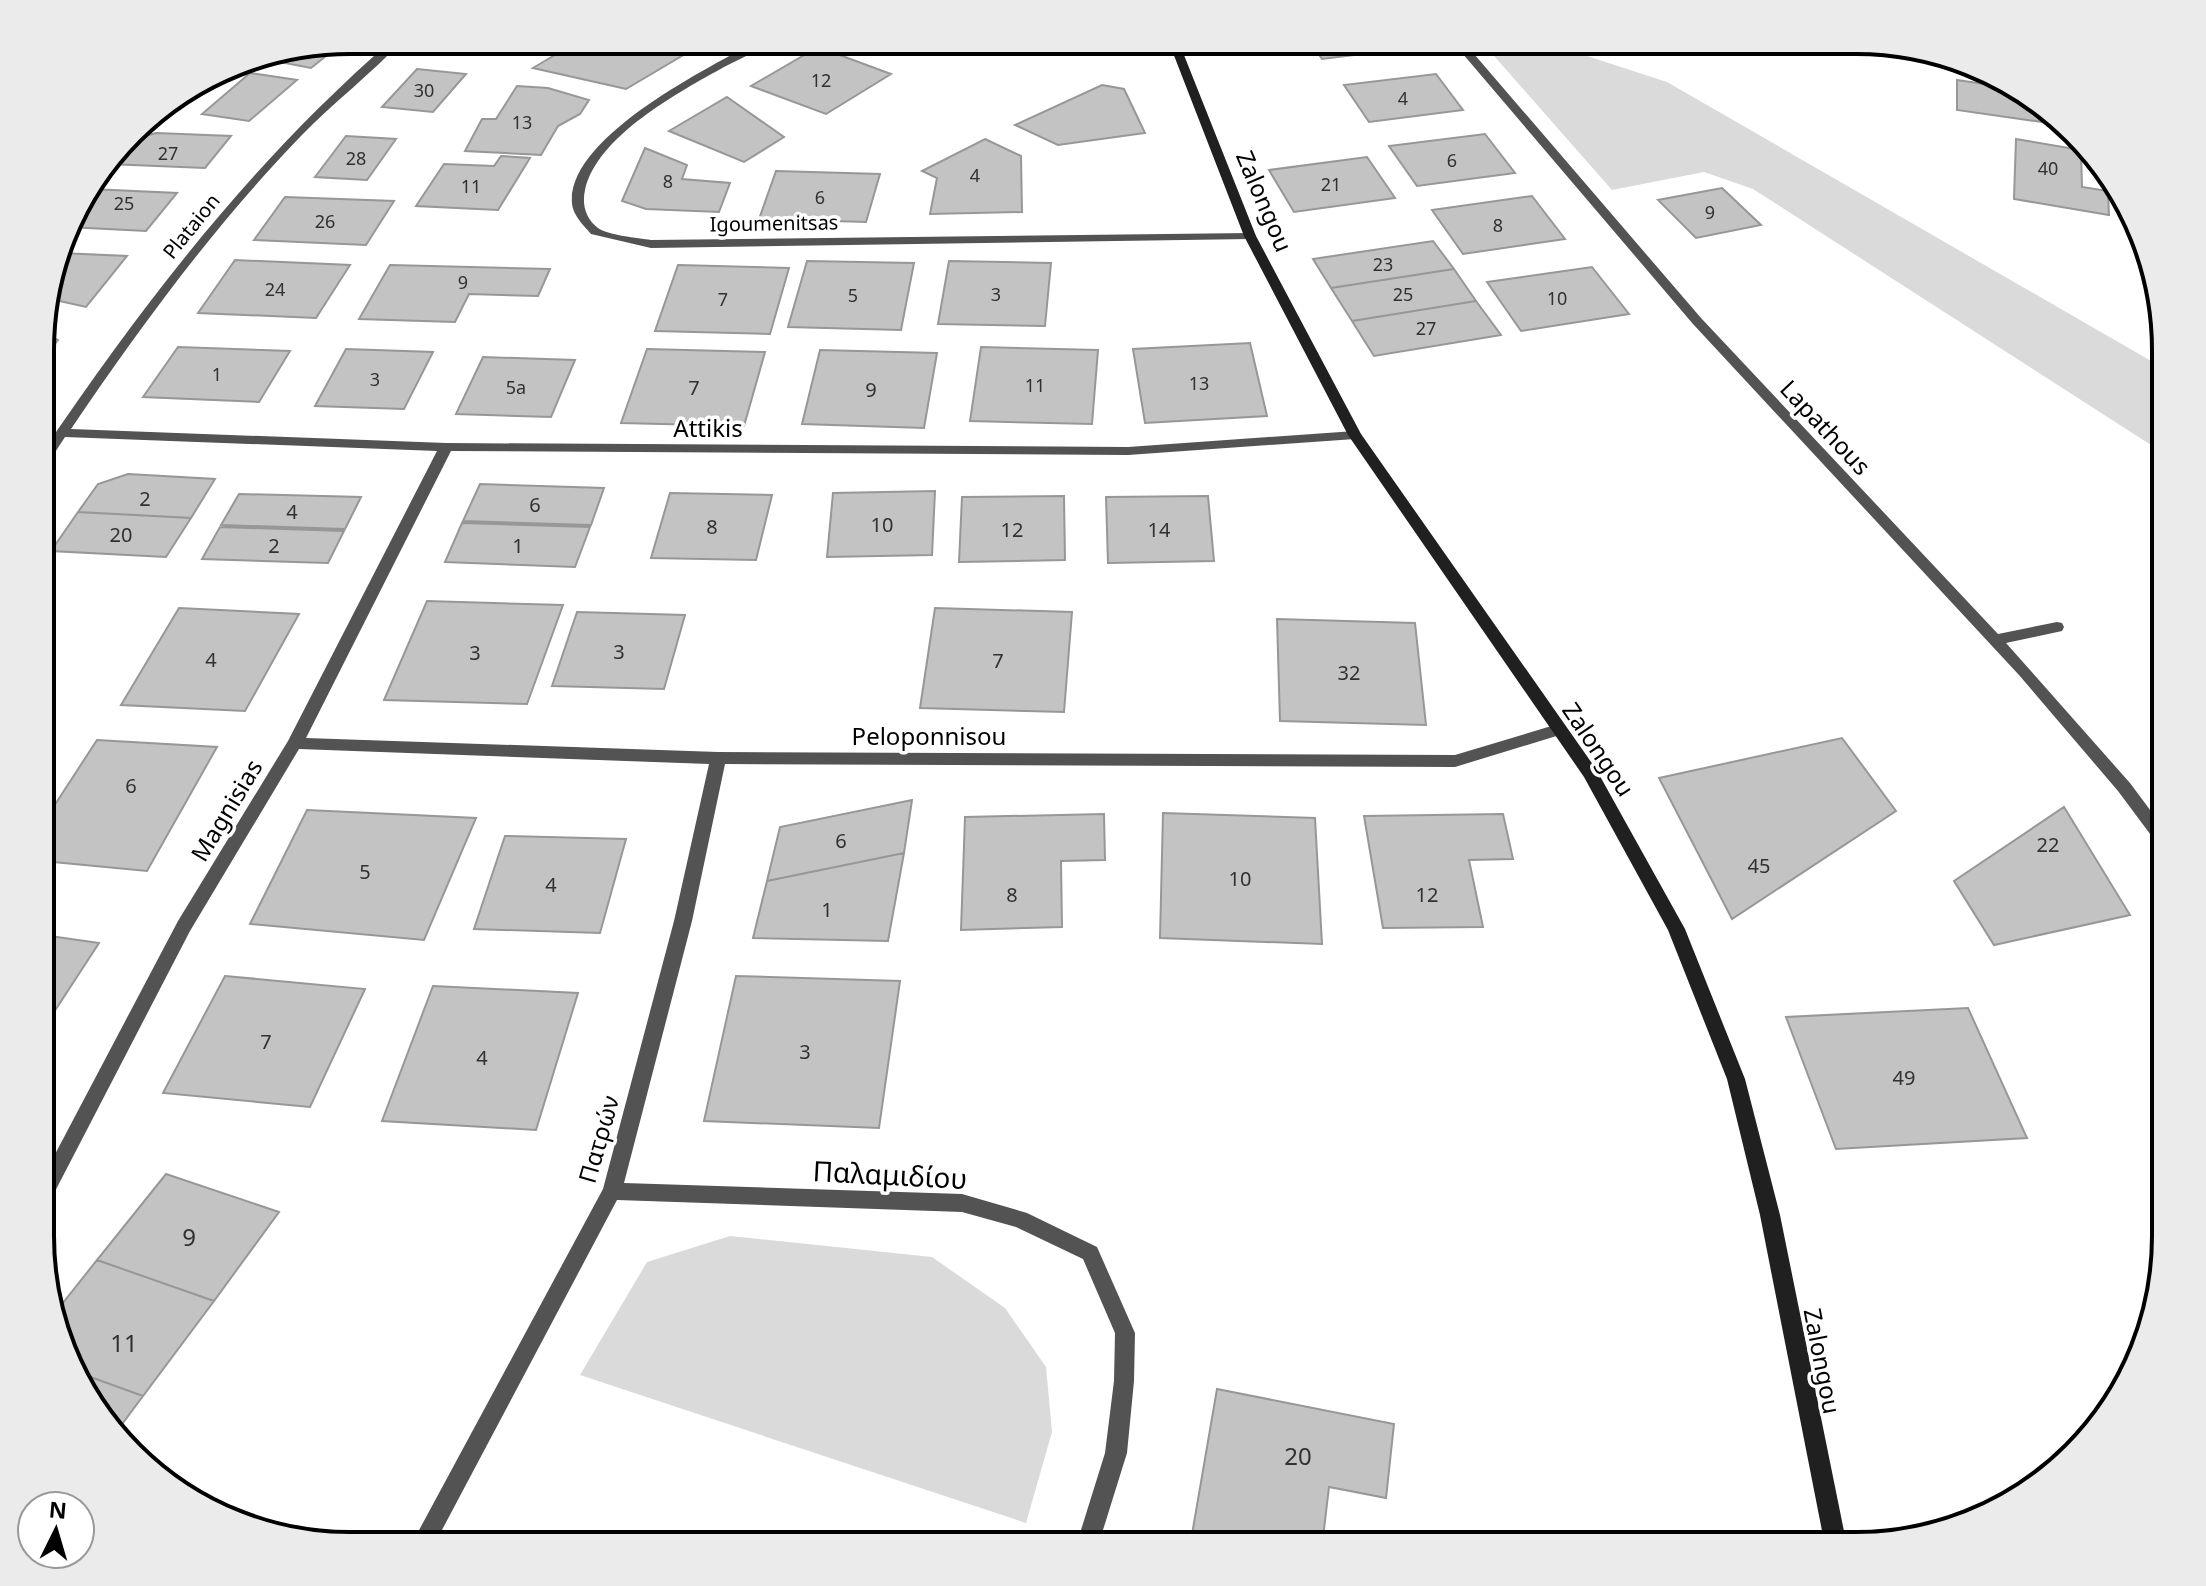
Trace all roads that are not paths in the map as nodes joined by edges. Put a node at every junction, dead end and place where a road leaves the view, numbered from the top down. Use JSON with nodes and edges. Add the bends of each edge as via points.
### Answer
{"nodes":[{"id":1,"x":381,"y":54,"type":"edge"},
{"id":2,"x":743,"y":54,"type":"edge"},
{"id":3,"x":1178,"y":54,"type":"edge"},
{"id":4,"x":1468,"y":54,"type":"edge"},
{"id":5,"x":1250,"y":236,"type":"junction"},
{"id":6,"x":61,"y":433,"type":"junction"},
{"id":7,"x":1355,"y":435,"type":"junction"},
{"id":8,"x":54,"y":444,"type":"edge"},
{"id":9,"x":446,"y":447,"type":"junction"},
{"id":10,"x":2057,"y":627,"type":"dead end"},
{"id":11,"x":1995,"y":640,"type":"junction"},
{"id":12,"x":1558,"y":730,"type":"junction"},
{"id":13,"x":295,"y":743,"type":"junction"},
{"id":14,"x":718,"y":758,"type":"junction"},
{"id":15,"x":2152,"y":825,"type":"edge"},
{"id":16,"x":54,"y":1174,"type":"edge"},
{"id":17,"x":612,"y":1191,"type":"junction"},
{"id":18,"x":429,"y":1532,"type":"edge"},
{"id":19,"x":1091,"y":1532,"type":"edge"},
{"id":20,"x":1833,"y":1532,"type":"edge"}],
"edges":[{"from":1,"to":6,"type":"street","name":"Plataion","via":[[279,150],[206,234]]},
{"from":2,"to":5,"type":"street","name":"Igoumenitsas","via":[[647,109],[600,151],[583,176],[577,200],[579,212],[595,232],[651,244]]},
{"from":3,"to":5,"type":"street","name":"Zalongou"},
{"from":4,"to":11,"type":"street","name":"Lapathous","via":[[1697,321]]},
{"from":5,"to":7,"type":"street","name":"Zalongou"},
{"from":6,"to":8,"type":"street","name":"Plataion"},
{"from":6,"to":9,"type":"street","name":"Attikis"},
{"from":7,"to":9,"type":"street","name":"Attikis","via":[[1128,451]]},
{"from":7,"to":12,"type":"street","name":"Zalongou"},
{"from":9,"to":13,"type":"street","name":"Magnisias"},
{"from":10,"to":11,"type":"street"},
{"from":11,"to":15,"type":"street","name":"Lapathous"},
{"from":12,"to":14,"type":"street","name":"Peloponnisou","via":[[1455,761]]},
{"from":12,"to":20,"type":"street","name":"Zalongou","via":[[1590,773],[1676,929],[1736,1079],[1770,1215]]},
{"from":13,"to":14,"type":"street","name":"Peloponnisou"},
{"from":13,"to":16,"type":"street","name":"Magnisias","via":[[184,926]]},
{"from":14,"to":17,"type":"street","name":"Πατρών","via":[[683,921]]},
{"from":17,"to":18,"type":"street","name":"Πατρών"},
{"from":17,"to":19,"type":"street","name":"Παλαμιδίου","via":[[962,1203],[1020,1219],[1090,1253],[1125,1333],[1116,1453]]}]}
